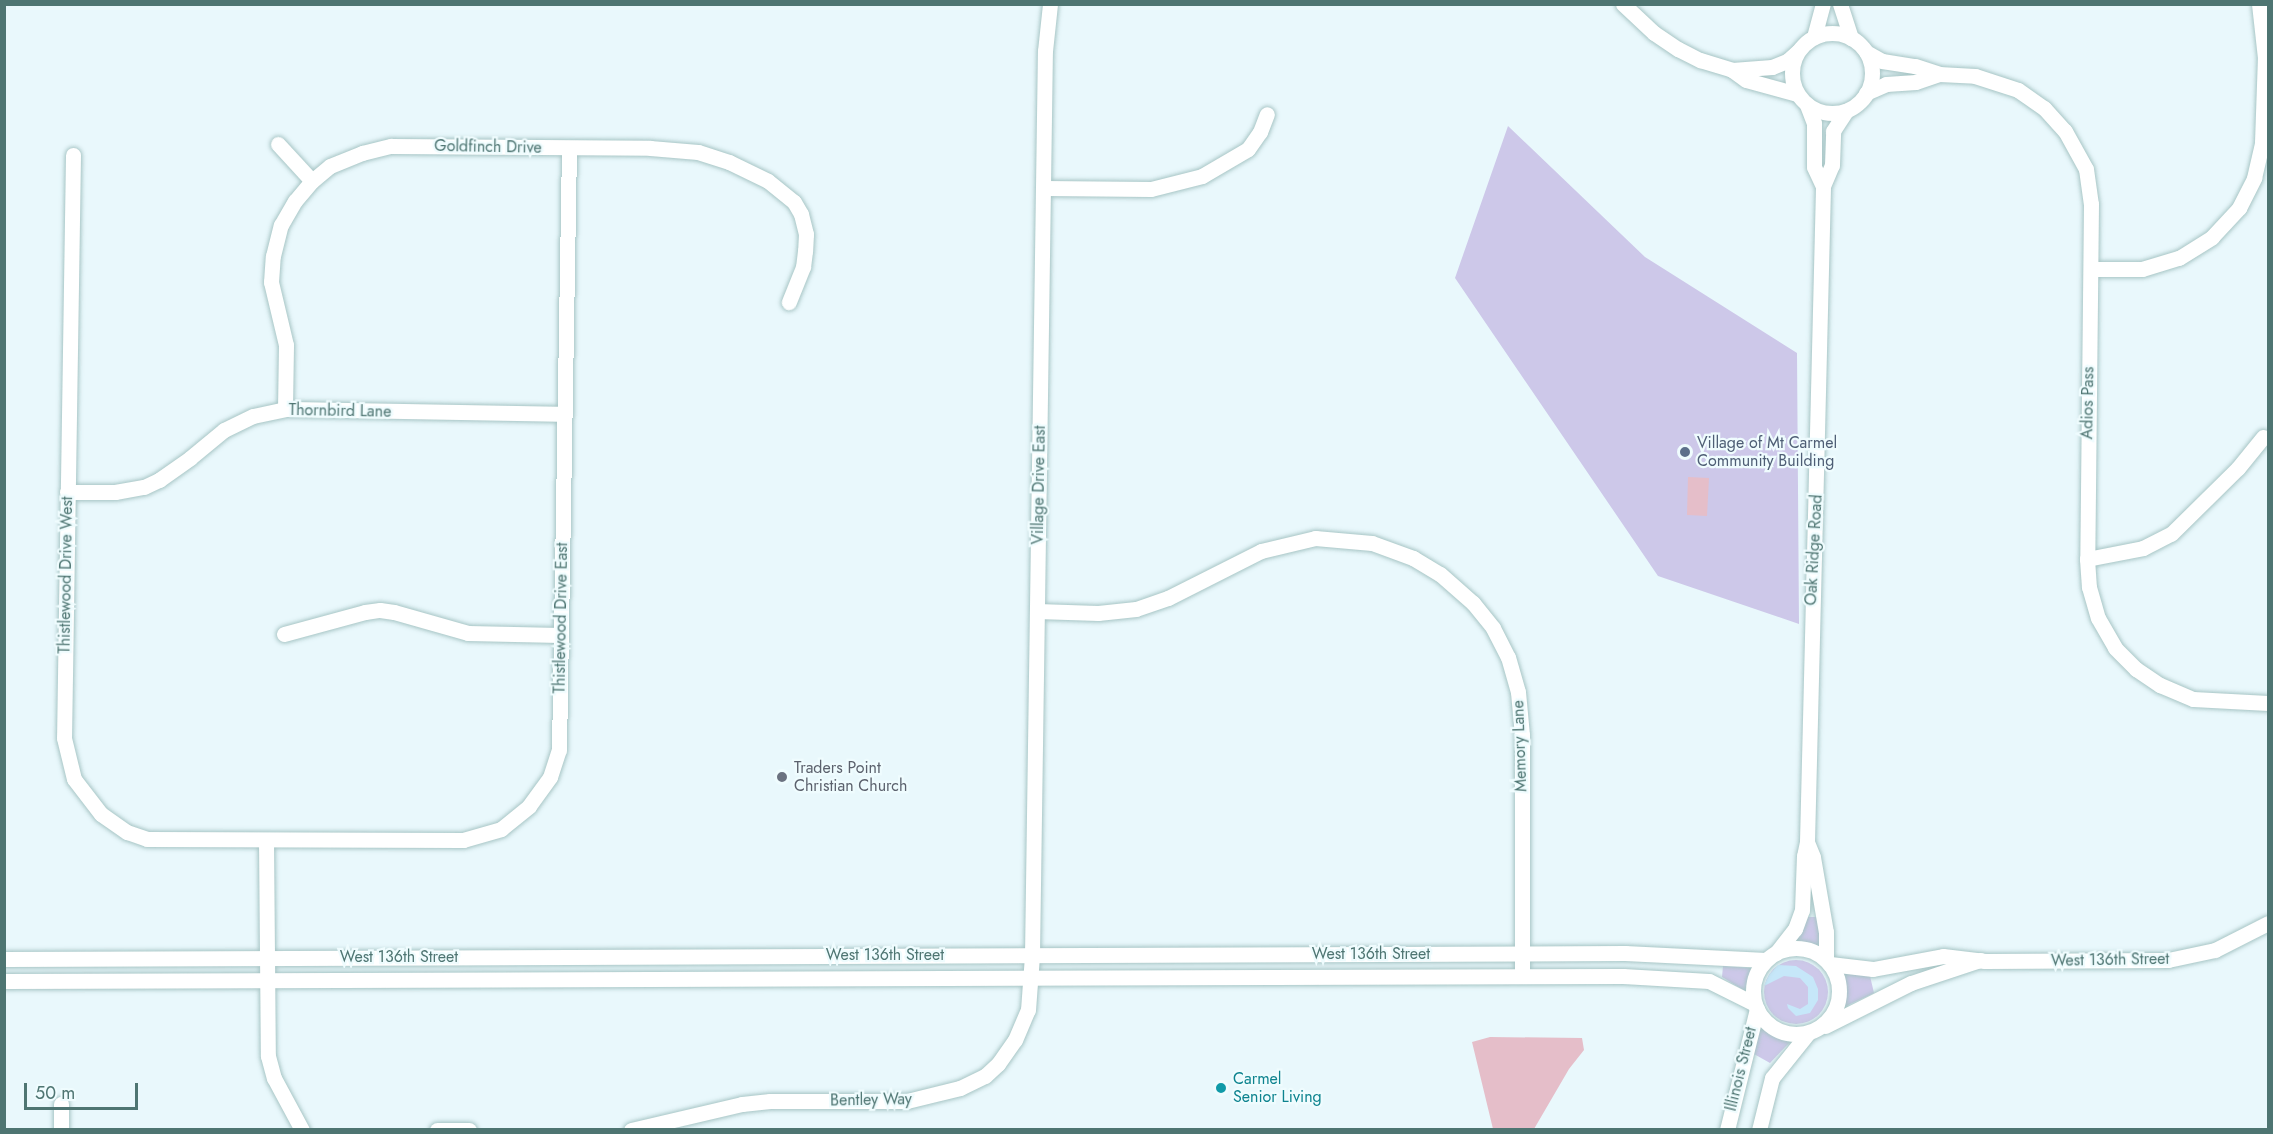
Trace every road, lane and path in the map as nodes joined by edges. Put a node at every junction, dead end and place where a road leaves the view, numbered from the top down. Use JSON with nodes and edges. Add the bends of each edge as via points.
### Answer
{"nodes":[{"id":1,"x":1050,"y":4,"type":"edge"},
{"id":2,"x":1623,"y":4,"type":"edge"},
{"id":3,"x":1823,"y":4,"type":"edge"},
{"id":4,"x":1840,"y":4,"type":"edge"},
{"id":5,"x":2259,"y":4,"type":"edge"},
{"id":6,"x":1814,"y":37,"type":"junction"},
{"id":7,"x":1851,"y":38,"type":"junction"},
{"id":8,"x":1798,"y":51,"type":"junction"},
{"id":9,"x":1866,"y":52,"type":"junction"},
{"id":10,"x":1732,"y":70,"type":"junction"},
{"id":11,"x":1939,"y":74,"type":"junction"},
{"id":12,"x":1866,"y":93,"type":"junction"},
{"id":13,"x":1802,"y":99,"type":"junction"},
{"id":14,"x":1846,"y":111,"type":"junction"},
{"id":15,"x":1267,"y":114,"type":"dead end"},
{"id":16,"x":278,"y":144,"type":"dead end"},
{"id":17,"x":569,"y":148,"type":"junction"},
{"id":18,"x":74,"y":155,"type":"dead end"},
{"id":19,"x":312,"y":181,"type":"junction"},
{"id":20,"x":1823,"y":186,"type":"junction"},
{"id":21,"x":1044,"y":188,"type":"junction"},
{"id":22,"x":2091,"y":269,"type":"junction"},
{"id":23,"x":789,"y":302,"type":"dead end"},
{"id":24,"x":285,"y":409,"type":"junction"},
{"id":25,"x":565,"y":414,"type":"junction"},
{"id":26,"x":2263,"y":437,"type":"dead end"},
{"id":27,"x":67,"y":492,"type":"junction"},
{"id":28,"x":2087,"y":559,"type":"junction"},
{"id":29,"x":1037,"y":611,"type":"junction"},
{"id":30,"x":284,"y":634,"type":"dead end"},
{"id":31,"x":560,"y":635,"type":"junction"},
{"id":32,"x":2268,"y":703,"type":"edge"},
{"id":33,"x":266,"y":840,"type":"junction"},
{"id":34,"x":1807,"y":842,"type":"junction"},
{"id":35,"x":2268,"y":922,"type":"edge"},
{"id":36,"x":1522,"y":953,"type":"junction"},
{"id":37,"x":1771,"y":957,"type":"junction"},
{"id":38,"x":4,"y":959,"type":"edge"},
{"id":39,"x":1980,"y":960,"type":"junction"},
{"id":40,"x":1828,"y":962,"type":"junction"},
{"id":41,"x":1032,"y":966,"type":"junction"},
{"id":42,"x":266,"y":969,"type":"junction"},
{"id":43,"x":1522,"y":975,"type":"junction"},
{"id":44,"x":4,"y":981,"type":"edge"},
{"id":45,"x":1756,"y":1007,"type":"junction"},
{"id":46,"x":1812,"y":1031,"type":"junction"},
{"id":47,"x":61,"y":1104,"type":"dead end"},
{"id":48,"x":61,"y":1130,"type":"edge"},
{"id":49,"x":302,"y":1130,"type":"edge"},
{"id":50,"x":437,"y":1130,"type":"edge"},
{"id":51,"x":469,"y":1130,"type":"edge"},
{"id":52,"x":631,"y":1130,"type":"edge"},
{"id":53,"x":1727,"y":1130,"type":"edge"},
{"id":54,"x":1759,"y":1130,"type":"edge"}],
"edges":[{"from":1,"to":21,"type":"street","name":"Village Drive East","via":[[1045,51]]},
{"from":2,"to":10,"type":"street","via":[[1678,49]]},
{"from":3,"to":6,"type":"street"},
{"from":4,"to":7,"type":"street"},
{"from":5,"to":22,"type":"street","via":[[2265,58],[2262,142],[2254,178],[2239,208],[2212,237],[2179,258],[2142,269]]},
{"from":6,"to":7,"type":"street","via":[[1833,33]]},
{"from":6,"to":8,"type":"street"},
{"from":7,"to":9,"type":"street"},
{"from":8,"to":10,"type":"street","via":[[1788,61],[1772,67]]},
{"from":8,"to":13,"type":"street","via":[[1792,69]]},
{"from":9,"to":11,"type":"street","name":"Adios Pass","via":[[1882,61]]},
{"from":9,"to":12,"type":"street","via":[[1872,73]]},
{"from":10,"to":13,"type":"street","via":[[1746,80],[1784,88]]},
{"from":11,"to":12,"type":"street","name":"Adios Pass","via":[[1916,82],[1886,84]]},
{"from":11,"to":22,"type":"street","name":"Adios Pass","via":[[1975,76],[2018,90],[2044,108],[2065,131],[2086,169],[2090,186]]},
{"from":12,"to":14,"type":"street"},
{"from":13,"to":14,"type":"street","via":[[1826,113]]},
{"from":13,"to":20,"type":"street","name":"Oak Ridge Road","via":[[1814,123],[1814,167]]},
{"from":14,"to":20,"type":"street","name":"Oak Ridge Road","via":[[1833,131],[1832,165]]},
{"from":15,"to":21,"type":"street","via":[[1248,149],[1203,176],[1151,189]]},
{"from":16,"to":19,"type":"street"},
{"from":17,"to":19,"type":"street","name":"Goldfinch Drive","via":[[392,146],[330,166]]},
{"from":17,"to":23,"type":"street","name":"Goldfinch Drive","via":[[698,152],[768,181],[794,202],[805,223],[803,267]]},
{"from":17,"to":25,"type":"street","name":"Thistlewood Drive East"},
{"from":18,"to":27,"type":"street","name":"Thistlewood Drive West"},
{"from":19,"to":24,"type":"street","name":"Goldfinch Drive","via":[[294,201],[281,225],[273,256],[273,292],[285,345]]},
{"from":20,"to":34,"type":"street","name":"Oak Ridge Road"},
{"from":21,"to":29,"type":"street","name":"Village Drive East"},
{"from":22,"to":28,"type":"street","name":"Adios Pass"},
{"from":24,"to":25,"type":"street","name":"Thornbird Lane"},
{"from":24,"to":27,"type":"street","name":"Thornbird Lane","via":[[253,416],[224,430],[182,464],[144,487],[115,492]]},
{"from":25,"to":31,"type":"street","name":"Thistlewood Drive East"},
{"from":26,"to":28,"type":"street","via":[[2238,468],[2171,534],[2142,548]]},
{"from":27,"to":33,"type":"street","name":"Thistlewood Drive West","via":[[64,738],[74,779],[101,814],[127,832],[147,839]]},
{"from":28,"to":32,"type":"street","name":"Adios Pass","via":[[2098,618],[2115,648],[2136,669],[2193,699]]},
{"from":29,"to":36,"type":"street","name":"Memory Lane","via":[[1098,613],[1136,609],[1168,598],[1261,551],[1315,538],[1372,543],[1413,558],[1440,574],[1473,603],[1493,628],[1508,657],[1518,692],[1522,735]]},
{"from":29,"to":41,"type":"street","name":"Village Drive East"},
{"from":30,"to":31,"type":"street","via":[[380,610],[468,633]]},
{"from":31,"to":33,"type":"street","name":"Thistlewood Drive East","via":[[560,733],[555,765],[540,794],[515,820],[501,829],[464,840]]},
{"from":33,"to":42,"type":"street"},
{"from":34,"to":37,"type":"street","name":"Oak Ridge Road","via":[[1800,920]]},
{"from":34,"to":40,"type":"street","name":"Oak Ridge Road","via":[[1813,857]]},
{"from":35,"to":39,"type":"street","name":"West 136th Street","via":[[2215,950],[2181,958]]},
{"from":36,"to":37,"type":"street","name":"West 136th Street"},
{"from":36,"to":41,"type":"street","name":"West 136th Street"},
{"from":36,"to":43,"type":"street","name":"Memory Lane"},
{"from":37,"to":40,"type":"street","via":[[1799,948],[1815,952]]},
{"from":37,"to":45,"type":"street","via":[[1754,980]]},
{"from":38,"to":42,"type":"street","name":"West 136th Street"},
{"from":39,"to":40,"type":"street","name":"West 136th Street","via":[[1943,956],[1873,969]]},
{"from":39,"to":46,"type":"street","name":"West 136th Street","via":[[1911,983]]},
{"from":40,"to":46,"type":"street","via":[[1838,982],[1839,998],[1834,1013]]},
{"from":41,"to":42,"type":"street","name":"West 136th Street"},
{"from":41,"to":42,"type":"street","name":"West 136th Street"},
{"from":41,"to":43,"type":"street","name":"West 136th Street"},
{"from":41,"to":52,"type":"street","name":"Bentley Way","via":[[1028,1010],[1015,1040],[985,1076],[960,1088],[907,1101],[742,1104]]},
{"from":42,"to":44,"type":"street","name":"West 136th Street"},
{"from":42,"to":49,"type":"street","via":[[268,1056],[274,1078]]},
{"from":43,"to":45,"type":"street","name":"West 136th Street","via":[[1709,981]]},
{"from":45,"to":46,"type":"street","via":[[1766,1022],[1781,1032]]},
{"from":45,"to":53,"type":"street","name":"Illinois Street"},
{"from":46,"to":54,"type":"street","name":"Illinois Street","via":[[1772,1078]]},
{"from":47,"to":48,"type":"street"},
{"from":50,"to":51,"type":"street"}]}
